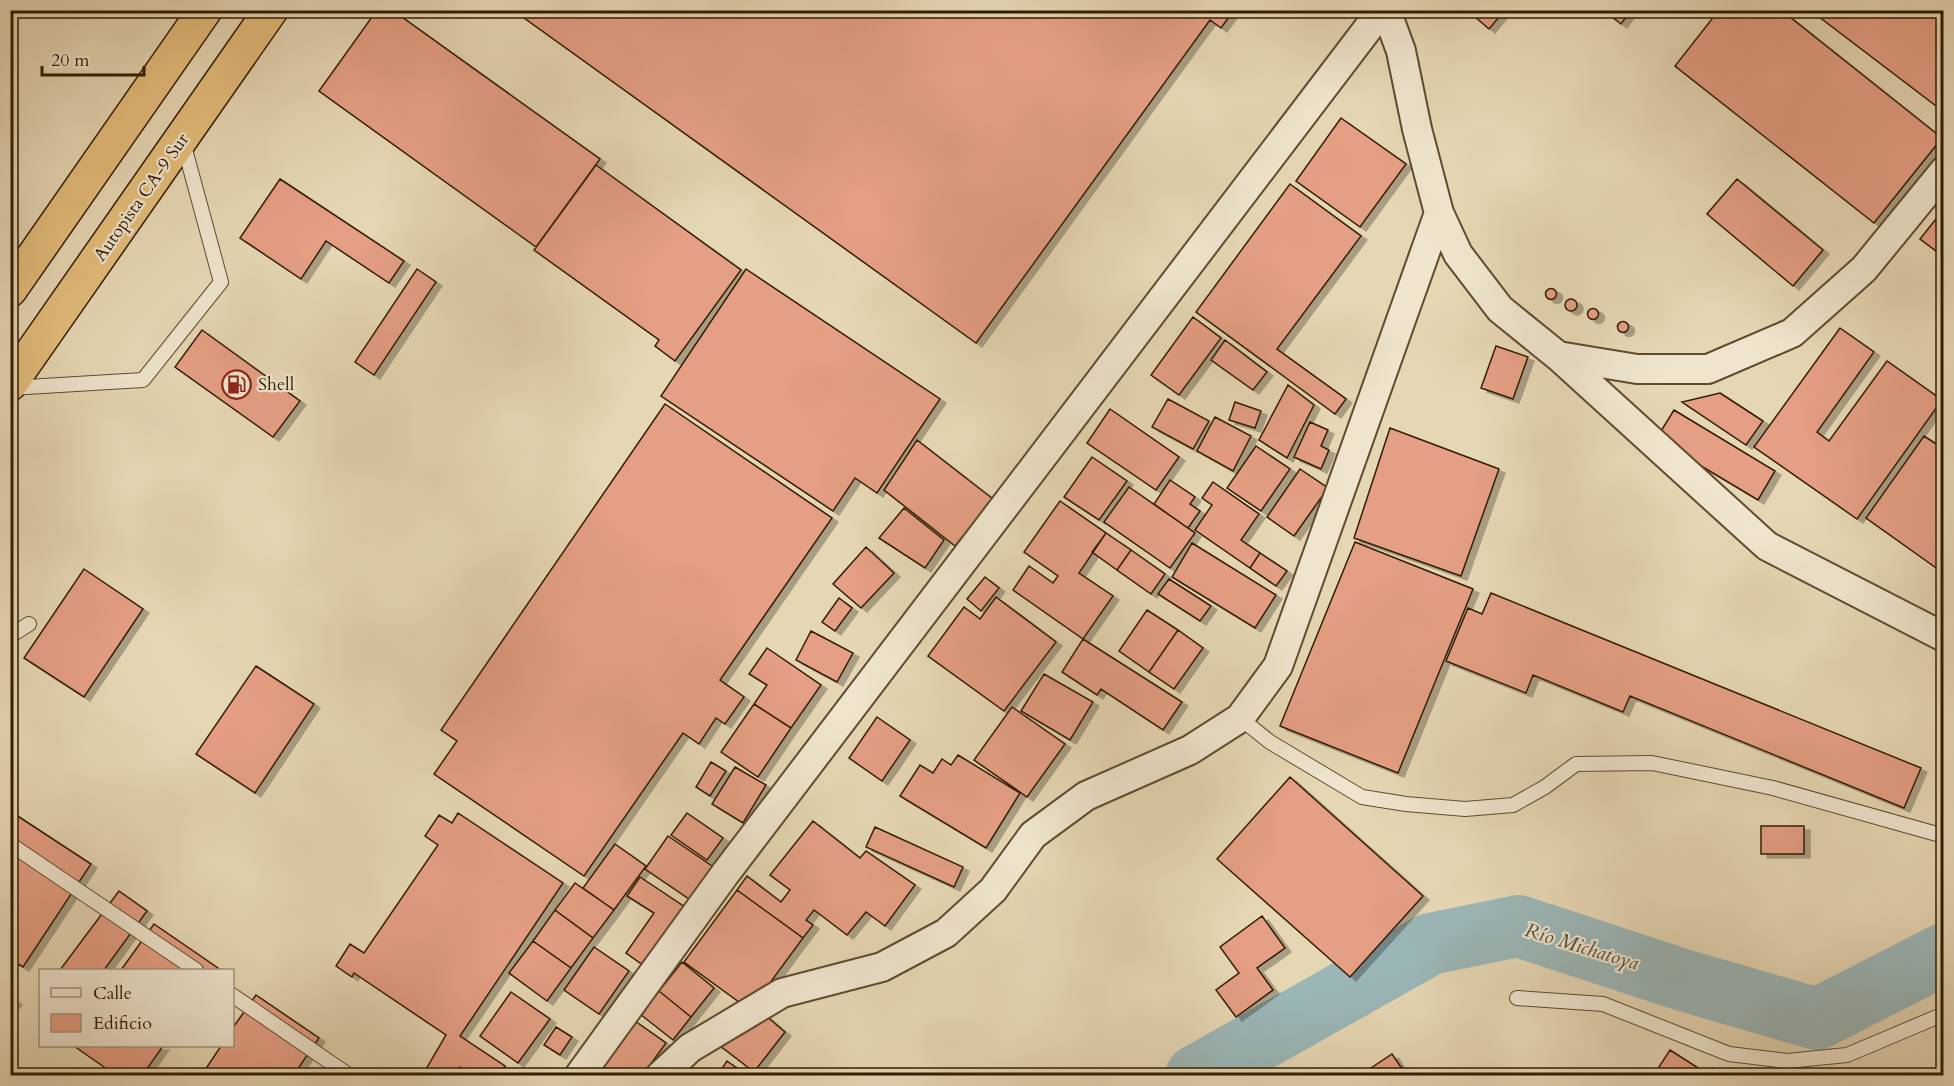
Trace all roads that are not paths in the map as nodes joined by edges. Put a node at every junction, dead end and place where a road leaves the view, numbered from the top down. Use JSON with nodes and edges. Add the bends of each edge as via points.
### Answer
{"nodes":[{"id":1,"x":205,"y":10,"type":"edge"},
{"id":2,"x":271,"y":10,"type":"edge"},
{"id":3,"x":1384,"y":10,"type":"edge"},
{"id":4,"x":182,"y":138,"type":"junction"},
{"id":5,"x":1944,"y":171,"type":"edge"},
{"id":6,"x":1439,"y":213,"type":"junction"},
{"id":7,"x":10,"y":290,"type":"edge"},
{"id":8,"x":1558,"y":356,"type":"junction"},
{"id":9,"x":10,"y":386,"type":"edge"},
{"id":10,"x":29,"y":624,"type":"dead end"},
{"id":11,"x":10,"y":636,"type":"edge"},
{"id":12,"x":1944,"y":637,"type":"edge"},
{"id":13,"x":1240,"y":718,"type":"junction"},
{"id":14,"x":1942,"y":835,"type":"edge"},
{"id":15,"x":10,"y":843,"type":"edge"},
{"id":16,"x":195,"y":969,"type":"edge"},
{"id":17,"x":234,"y":996,"type":"edge"},
{"id":18,"x":1517,"y":998,"type":"dead end"},
{"id":19,"x":1944,"y":1014,"type":"edge"},
{"id":20,"x":350,"y":1076,"type":"edge"},
{"id":21,"x":579,"y":1076,"type":"edge"},
{"id":22,"x":660,"y":1076,"type":"edge"}],
"edges":[{"from":1,"to":7,"type":"highway"},
{"from":2,"to":4,"type":"highway","name":"Autopista CA-9 Sur"},
{"from":3,"to":6,"type":"street","via":[[1401,51]]},
{"from":3,"to":21,"type":"street","via":[[725,874]]},
{"from":4,"to":9,"type":"highway","name":"Autopista CA-9 Sur"},
{"from":4,"to":9,"type":"lane","via":[[221,282],[143,380]]},
{"from":5,"to":8,"type":"street","via":[[1864,269],[1792,333],[1707,369],[1637,369]]},
{"from":6,"to":8,"type":"street","via":[[1458,254],[1500,309]]},
{"from":6,"to":13,"type":"street","via":[[1278,666]]},
{"from":8,"to":12,"type":"street","via":[[1767,546]]},
{"from":10,"to":11,"type":"lane"},
{"from":13,"to":14,"type":"lane","via":[[1270,742],[1362,797],[1384,801],[1466,809],[1513,805],[1576,764],[1652,763],[1773,788]]},
{"from":13,"to":22,"type":"street","via":[[1190,750],[1086,796],[1033,835],[993,891],[946,933],[882,967],[783,993],[690,1048]]},
{"from":15,"to":16,"type":"lane"},
{"from":17,"to":20,"type":"lane"},
{"from":18,"to":19,"type":"lane","via":[[1603,1004],[1729,1054],[1787,1062],[1847,1055]]}]}
